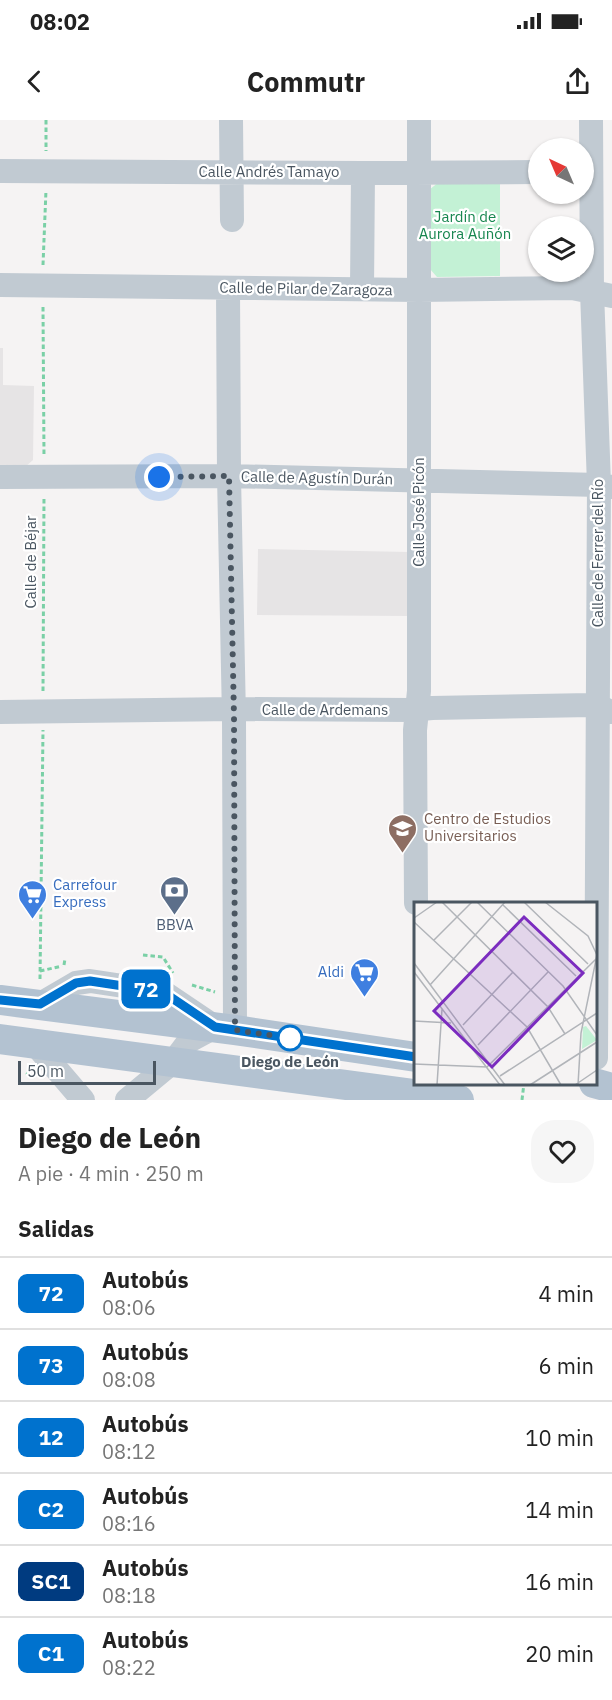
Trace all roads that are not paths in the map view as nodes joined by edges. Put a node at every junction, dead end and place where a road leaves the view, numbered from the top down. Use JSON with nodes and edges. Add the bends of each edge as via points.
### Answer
{"nodes":[{"id":1,"x":231,"y":120,"type":"edge"},
{"id":2,"x":420,"y":120,"type":"edge"},
{"id":3,"x":591,"y":120,"type":"edge"},
{"id":4,"x":590,"y":138,"type":"edge"},
{"id":5,"x":0,"y":171,"type":"edge"},
{"id":6,"x":232,"y":172,"type":"junction"},
{"id":7,"x":528,"y":172,"type":"edge"},
{"id":8,"x":363,"y":173,"type":"junction"},
{"id":9,"x":418,"y":173,"type":"junction"},
{"id":10,"x":591,"y":204,"type":"edge"},
{"id":11,"x":232,"y":220,"type":"dead end"},
{"id":12,"x":0,"y":285,"type":"edge"},
{"id":13,"x":228,"y":288,"type":"junction"},
{"id":14,"x":362,"y":289,"type":"junction"},
{"id":15,"x":419,"y":290,"type":"junction"},
{"id":16,"x":602,"y":293,"type":"edge"},
{"id":17,"x":229,"y":476,"type":"junction"},
{"id":18,"x":0,"y":477,"type":"edge"},
{"id":19,"x":419,"y":480,"type":"junction"},
{"id":20,"x":605,"y":486,"type":"edge"},
{"id":21,"x":233,"y":709,"type":"junction"},
{"id":22,"x":417,"y":709,"type":"junction"},
{"id":23,"x":605,"y":710,"type":"edge"},
{"id":24,"x":0,"y":712,"type":"edge"},
{"id":25,"x":416,"y":902,"type":"edge"},
{"id":26,"x":0,"y":1000,"type":"edge"},
{"id":27,"x":597,"y":1019,"type":"edge"},
{"id":28,"x":225,"y":1028,"type":"junction"},
{"id":29,"x":0,"y":1039,"type":"edge"},
{"id":30,"x":35,"y":1044,"type":"junction"},
{"id":31,"x":414,"y":1057,"type":"edge"},
{"id":32,"x":174,"y":1061,"type":"junction"},
{"id":33,"x":597,"y":1084,"type":"edge"},
{"id":34,"x":592,"y":1085,"type":"edge"},
{"id":35,"x":612,"y":1088,"type":"edge"},
{"id":36,"x":83,"y":1100,"type":"edge"},
{"id":37,"x":127,"y":1100,"type":"edge"},
{"id":38,"x":459,"y":1100,"type":"edge"},
{"id":39,"x":587,"y":1100,"type":"edge"}],
"edges":[{"from":1,"to":6,"type":"street"},
{"from":2,"to":9,"type":"street","name":"Calle José Picón"},
{"from":3,"to":4,"type":"street","name":"Calle de Ferrer del Río"},
{"from":5,"to":6,"type":"street","name":"Calle Andrés Tamayo"},
{"from":6,"to":8,"type":"street","name":"Calle Andrés Tamayo"},
{"from":6,"to":11,"type":"street"},
{"from":7,"to":9,"type":"street","name":"Calle Andrés Tamayo"},
{"from":8,"to":9,"type":"street","name":"Calle Andrés Tamayo"},
{"from":8,"to":14,"type":"street"},
{"from":9,"to":15,"type":"street","name":"Calle José Picón"},
{"from":10,"to":16,"type":"street","name":"Calle de Ferrer del Río"},
{"from":12,"to":13,"type":"street","name":"Calle de Pilar de Zaragoza"},
{"from":13,"to":14,"type":"street","name":"Calle de Pilar de Zaragoza"},
{"from":13,"to":17,"type":"street"},
{"from":14,"to":15,"type":"street","name":"Calle de Pilar de Zaragoza"},
{"from":15,"to":16,"type":"street","name":"Calle de Pilar de Zaragoza","via":[[573,288]]},
{"from":15,"to":19,"type":"street","name":"Calle José Picón"},
{"from":16,"to":20,"type":"street","name":"Calle de Ferrer del Río"},
{"from":17,"to":18,"type":"street","name":"Calle de Agustín Durán"},
{"from":17,"to":19,"type":"street","name":"Calle de Agustín Durán"},
{"from":17,"to":21,"type":"street"},
{"from":19,"to":20,"type":"street","name":"Calle de Agustín Durán"},
{"from":19,"to":22,"type":"street","name":"Calle José Picón"},
{"from":20,"to":23,"type":"street","name":"Calle de Ferrer del Río"},
{"from":21,"to":22,"type":"street","name":"Calle de Ardemans"},
{"from":21,"to":24,"type":"street","name":"Calle de Ardemans"},
{"from":21,"to":28,"type":"street"},
{"from":22,"to":23,"type":"street","name":"Calle de Ardemans"},
{"from":22,"to":25,"type":"street","name":"Calle José Picón"},
{"from":23,"to":27,"type":"street","name":"Calle de Ferrer del Río"},
{"from":26,"to":28,"type":"main road"},
{"from":28,"to":31,"type":"main road"},
{"from":28,"to":32,"type":"street","via":[[189,1041]]},
{"from":29,"to":30,"type":"main road"},
{"from":30,"to":32,"type":"main road"},
{"from":30,"to":36,"type":"street"},
{"from":32,"to":37,"type":"street"},
{"from":32,"to":38,"type":"main road"},
{"from":33,"to":35,"type":"main road"},
{"from":34,"to":39,"type":"street"}]}
